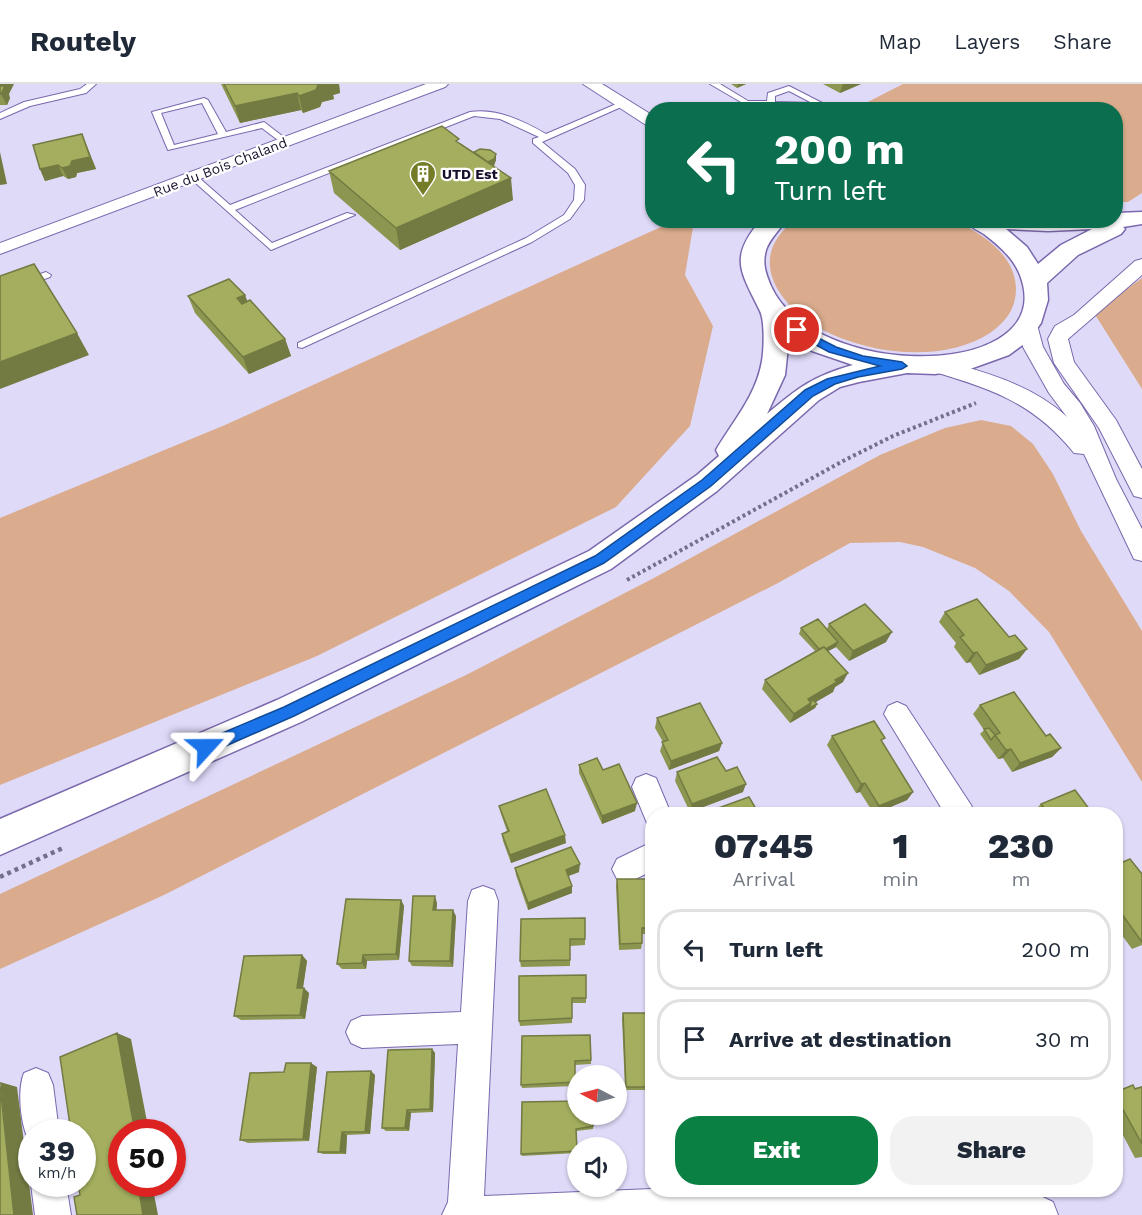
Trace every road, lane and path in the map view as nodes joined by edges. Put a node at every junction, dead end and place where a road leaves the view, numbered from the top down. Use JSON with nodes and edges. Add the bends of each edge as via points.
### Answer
{"nodes":[{"id":1,"x":92,"y":84,"type":"edge"},
{"id":2,"x":440,"y":84,"type":"edge"},
{"id":3,"x":591,"y":84,"type":"edge"},
{"id":4,"x":714,"y":84,"type":"edge"},
{"id":5,"x":744,"y":102,"type":"edge"},
{"id":6,"x":771,"y":102,"type":"edge"},
{"id":7,"x":816,"y":102,"type":"edge"},
{"id":8,"x":624,"y":104,"type":"junction"},
{"id":9,"x":0,"y":116,"type":"edge"},
{"id":10,"x":645,"y":118,"type":"edge"},
{"id":11,"x":223,"y":135,"type":"junction"},
{"id":12,"x":545,"y":137,"type":"junction"},
{"id":13,"x":286,"y":142,"type":"junction"},
{"id":14,"x":194,"y":178,"type":"junction"},
{"id":15,"x":229,"y":209,"type":"junction"},
{"id":16,"x":350,"y":215,"type":"edge"},
{"id":17,"x":1141,"y":217,"type":"edge"},
{"id":18,"x":1123,"y":219,"type":"edge"},
{"id":19,"x":1123,"y":224,"type":"edge"},
{"id":20,"x":763,"y":228,"type":"edge"},
{"id":21,"x":989,"y":228,"type":"edge"},
{"id":22,"x":1114,"y":228,"type":"edge"},
{"id":23,"x":0,"y":249,"type":"edge"},
{"id":24,"x":1142,"y":265,"type":"edge"},
{"id":25,"x":46,"y":275,"type":"dead end"},
{"id":26,"x":1034,"y":282,"type":"junction"},
{"id":27,"x":0,"y":292,"type":"edge"},
{"id":28,"x":773,"y":310,"type":"junction"},
{"id":29,"x":1029,"y":325,"type":"junction"},
{"id":30,"x":302,"y":345,"type":"dead end"},
{"id":31,"x":902,"y":366,"type":"junction"},
{"id":32,"x":938,"y":366,"type":"junction"},
{"id":33,"x":1105,"y":479,"type":"junction"},
{"id":34,"x":707,"y":483,"type":"junction"},
{"id":35,"x":1142,"y":490,"type":"edge"},
{"id":36,"x":1142,"y":552,"type":"edge"},
{"id":37,"x":897,"y":714,"type":"dead end"},
{"id":38,"x":646,"y":787,"type":"dead end"},
{"id":39,"x":654,"y":807,"type":"edge"},
{"id":40,"x":957,"y":807,"type":"edge"},
{"id":41,"x":0,"y":837,"type":"edge"},
{"id":42,"x":483,"y":901,"type":"dead end"},
{"id":43,"x":477,"y":1027,"type":"junction"},
{"id":44,"x":362,"y":1032,"type":"dead end"},
{"id":45,"x":36,"y":1084,"type":"dead end"},
{"id":46,"x":40,"y":1119,"type":"edge"},
{"id":47,"x":51,"y":1197,"type":"edge"},
{"id":48,"x":703,"y":1197,"type":"edge"},
{"id":49,"x":1030,"y":1203,"type":"edge"},
{"id":50,"x":465,"y":1214,"type":"edge"},
{"id":51,"x":53,"y":1215,"type":"edge"},
{"id":52,"x":460,"y":1215,"type":"edge"}],
"edges":[{"from":1,"to":9,"type":"lane","via":[[83,91],[27,104]]},
{"from":2,"to":13,"type":"street","name":"Rue du Bois Chaland"},
{"from":3,"to":8,"type":"street"},
{"from":4,"to":5,"type":"lane"},
{"from":6,"to":7,"type":"lane","via":[[771,95],[789,88]]},
{"from":8,"to":10,"type":"street"},
{"from":8,"to":12,"type":"lane"},
{"from":11,"to":11,"type":"lane","via":[[171,148],[156,112],[204,100]]},
{"from":11,"to":13,"type":"lane","via":[[264,125]]},
{"from":12,"to":15,"type":"lane","via":[[502,116],[473,114]]},
{"from":12,"to":30,"type":"lane","via":[[536,141],[572,171],[580,185],[579,200],[567,217],[529,240]]},
{"from":13,"to":14,"type":"street","name":"Rue du Bois Chaland"},
{"from":14,"to":15,"type":"lane"},
{"from":14,"to":23,"type":"street","name":"Rue du Bois Chaland"},
{"from":15,"to":16,"type":"lane","via":[[271,247]]},
{"from":17,"to":18,"type":"main road"},
{"from":17,"to":19,"type":"main road"},
{"from":20,"to":28,"type":"main road","via":[[752,268],[760,293]]},
{"from":21,"to":26,"type":"main road","via":[[1019,253]]},
{"from":22,"to":26,"type":"main road","via":[[1060,255]]},
{"from":24,"to":35,"type":"street","via":[[1082,319],[1062,331],[1058,339],[1064,363],[1108,425]]},
{"from":25,"to":27,"type":"lane"},
{"from":26,"to":29,"type":"main road","via":[[1036,298]]},
{"from":28,"to":31,"type":"main road","via":[[808,338],[833,350]]},
{"from":28,"to":34,"type":"main road","via":[[777,347],[768,381],[751,419]]},
{"from":29,"to":32,"type":"main road","via":[[992,353]]},
{"from":29,"to":33,"type":"street","via":[[1033,346],[1083,426]]},
{"from":31,"to":32,"type":"main road"},
{"from":31,"to":34,"type":"main road","via":[[831,381],[809,393]]},
{"from":32,"to":33,"type":"street","via":[[1005,386],[1035,402],[1068,428]]},
{"from":33,"to":36,"type":"street"},
{"from":34,"to":41,"type":"main road","via":[[600,560],[289,711]]},
{"from":37,"to":40,"type":"street"},
{"from":38,"to":39,"type":"street"},
{"from":42,"to":43,"type":"street"},
{"from":43,"to":44,"type":"street"},
{"from":43,"to":50,"type":"street"},
{"from":45,"to":46,"type":"street"},
{"from":47,"to":51,"type":"street"},
{"from":48,"to":49,"type":"street","via":[[984,1198]]},
{"from":48,"to":50,"type":"street"},
{"from":50,"to":52,"type":"street"}]}
